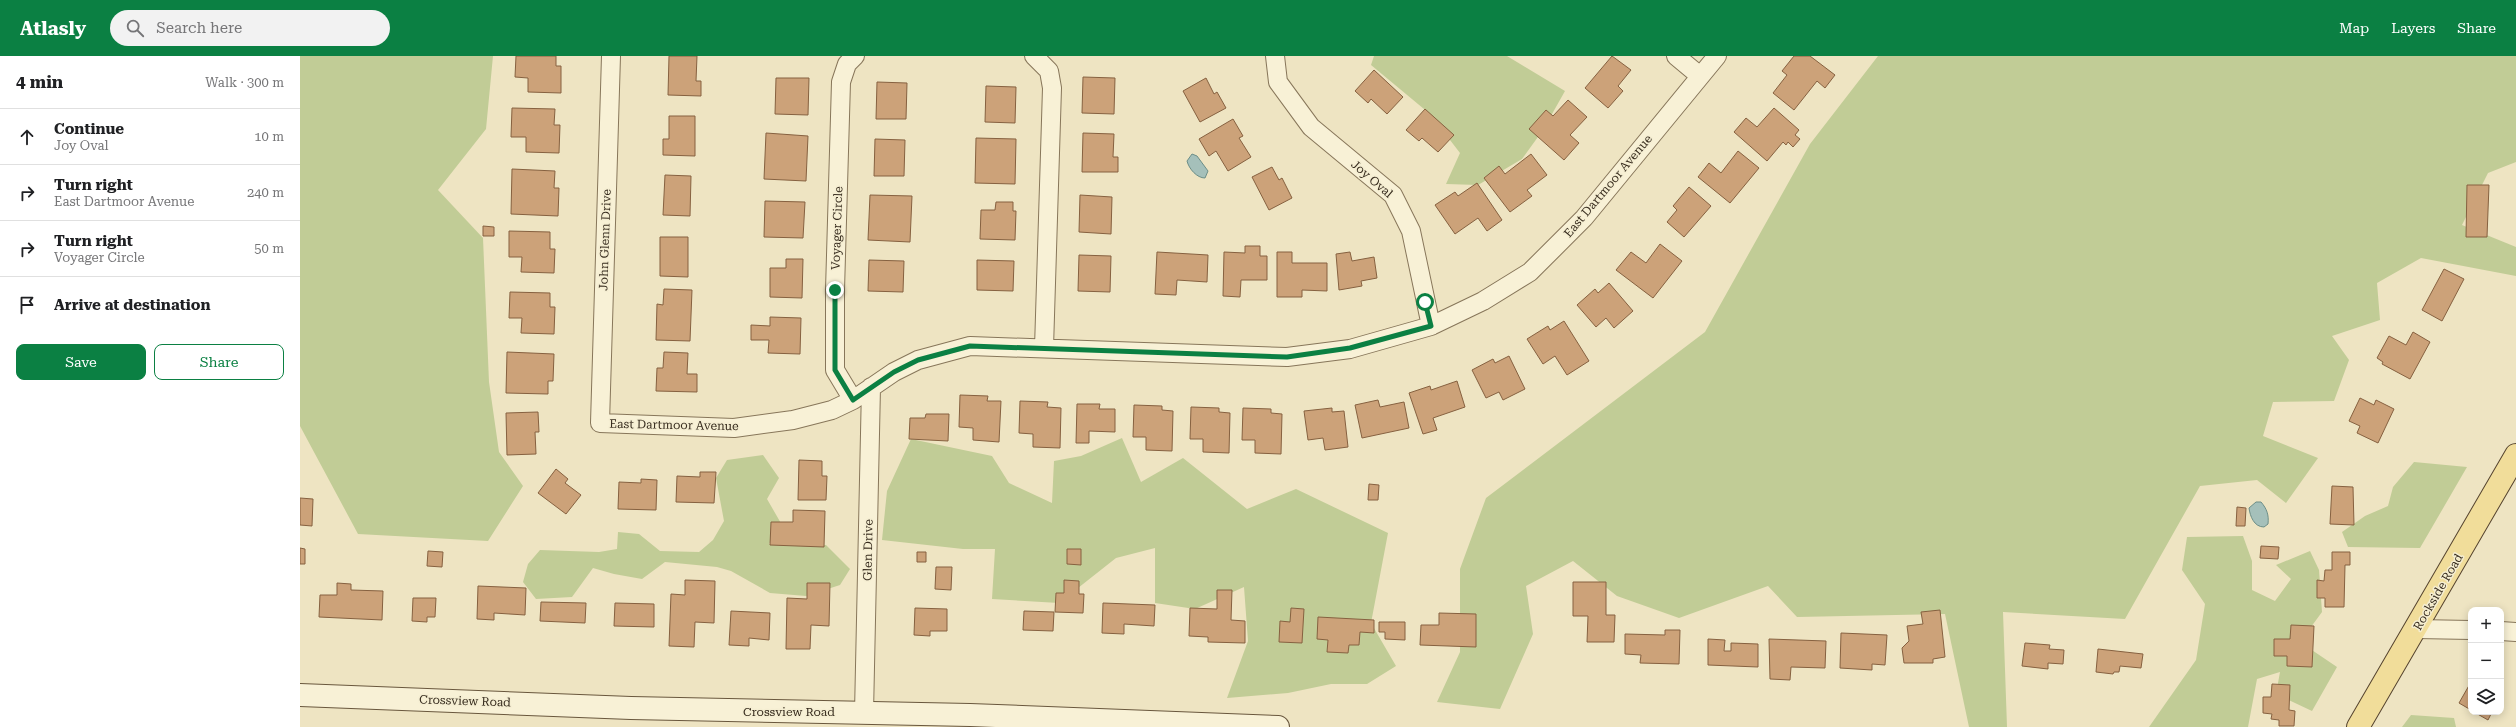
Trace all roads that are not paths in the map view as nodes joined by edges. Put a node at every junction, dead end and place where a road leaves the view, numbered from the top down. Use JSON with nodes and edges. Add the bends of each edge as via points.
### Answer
{"nodes":[{"id":1,"x":611,"y":56,"type":"edge"},
{"id":2,"x":854,"y":56,"type":"edge"},
{"id":3,"x":1034,"y":56,"type":"edge"},
{"id":4,"x":1275,"y":56,"type":"edge"},
{"id":5,"x":1676,"y":56,"type":"edge"},
{"id":6,"x":1717,"y":56,"type":"edge"},
{"id":7,"x":1700,"y":76,"type":"junction"},
{"id":8,"x":1431,"y":326,"type":"junction"},
{"id":9,"x":1044,"y":348,"type":"junction"},
{"id":10,"x":871,"y":387,"type":"junction"},
{"id":11,"x":853,"y":400,"type":"junction"},
{"id":12,"x":600,"y":423,"type":"joint"},
{"id":13,"x":2516,"y":455,"type":"edge"},
{"id":14,"x":2416,"y":629,"type":"junction"},
{"id":15,"x":2468,"y":630,"type":"edge"},
{"id":16,"x":2504,"y":632,"type":"edge"},
{"id":17,"x":2516,"y":632,"type":"edge"},
{"id":18,"x":300,"y":695,"type":"edge"},
{"id":19,"x":864,"y":713,"type":"junction"},
{"id":20,"x":1278,"y":727,"type":"edge"},
{"id":21,"x":2358,"y":727,"type":"edge"}],
"edges":[{"from":1,"to":12,"type":"street","name":"John Glenn Drive"},
{"from":2,"to":11,"type":"street","name":"Voyager Circle","via":[[847,64],[842,82],[835,290],[835,370]]},
{"from":3,"to":9,"type":"street","via":[[1049,71],[1052,88]]},
{"from":4,"to":8,"type":"street","name":"Joy Oval","via":[[1278,82],[1311,127],[1393,195],[1411,231]]},
{"from":5,"to":7,"type":"street"},
{"from":6,"to":7,"type":"street","name":"East Dartmoor Avenue"},
{"from":7,"to":8,"type":"street","name":"East Dartmoor Avenue","via":[[1584,218],[1530,272],[1483,301]]},
{"from":8,"to":9,"type":"street","name":"East Dartmoor Avenue","via":[[1350,348],[1287,357]]},
{"from":9,"to":10,"type":"street","name":"East Dartmoor Avenue","via":[[970,346],[918,360]]},
{"from":10,"to":11,"type":"street","name":"East Dartmoor Avenue"},
{"from":10,"to":19,"type":"street","name":"Glen Drive"},
{"from":11,"to":12,"type":"street","name":"East Dartmoor Avenue","via":[[832,410],[793,420],[734,428]]},
{"from":13,"to":14,"type":"main road","name":"Rockside Road"},
{"from":14,"to":15,"type":"street"},
{"from":14,"to":21,"type":"main road","name":"Rockside Road"},
{"from":16,"to":17,"type":"street"},
{"from":18,"to":19,"type":"street","name":"Crossview Road"},
{"from":19,"to":20,"type":"street","name":"Crossview Road"}]}
